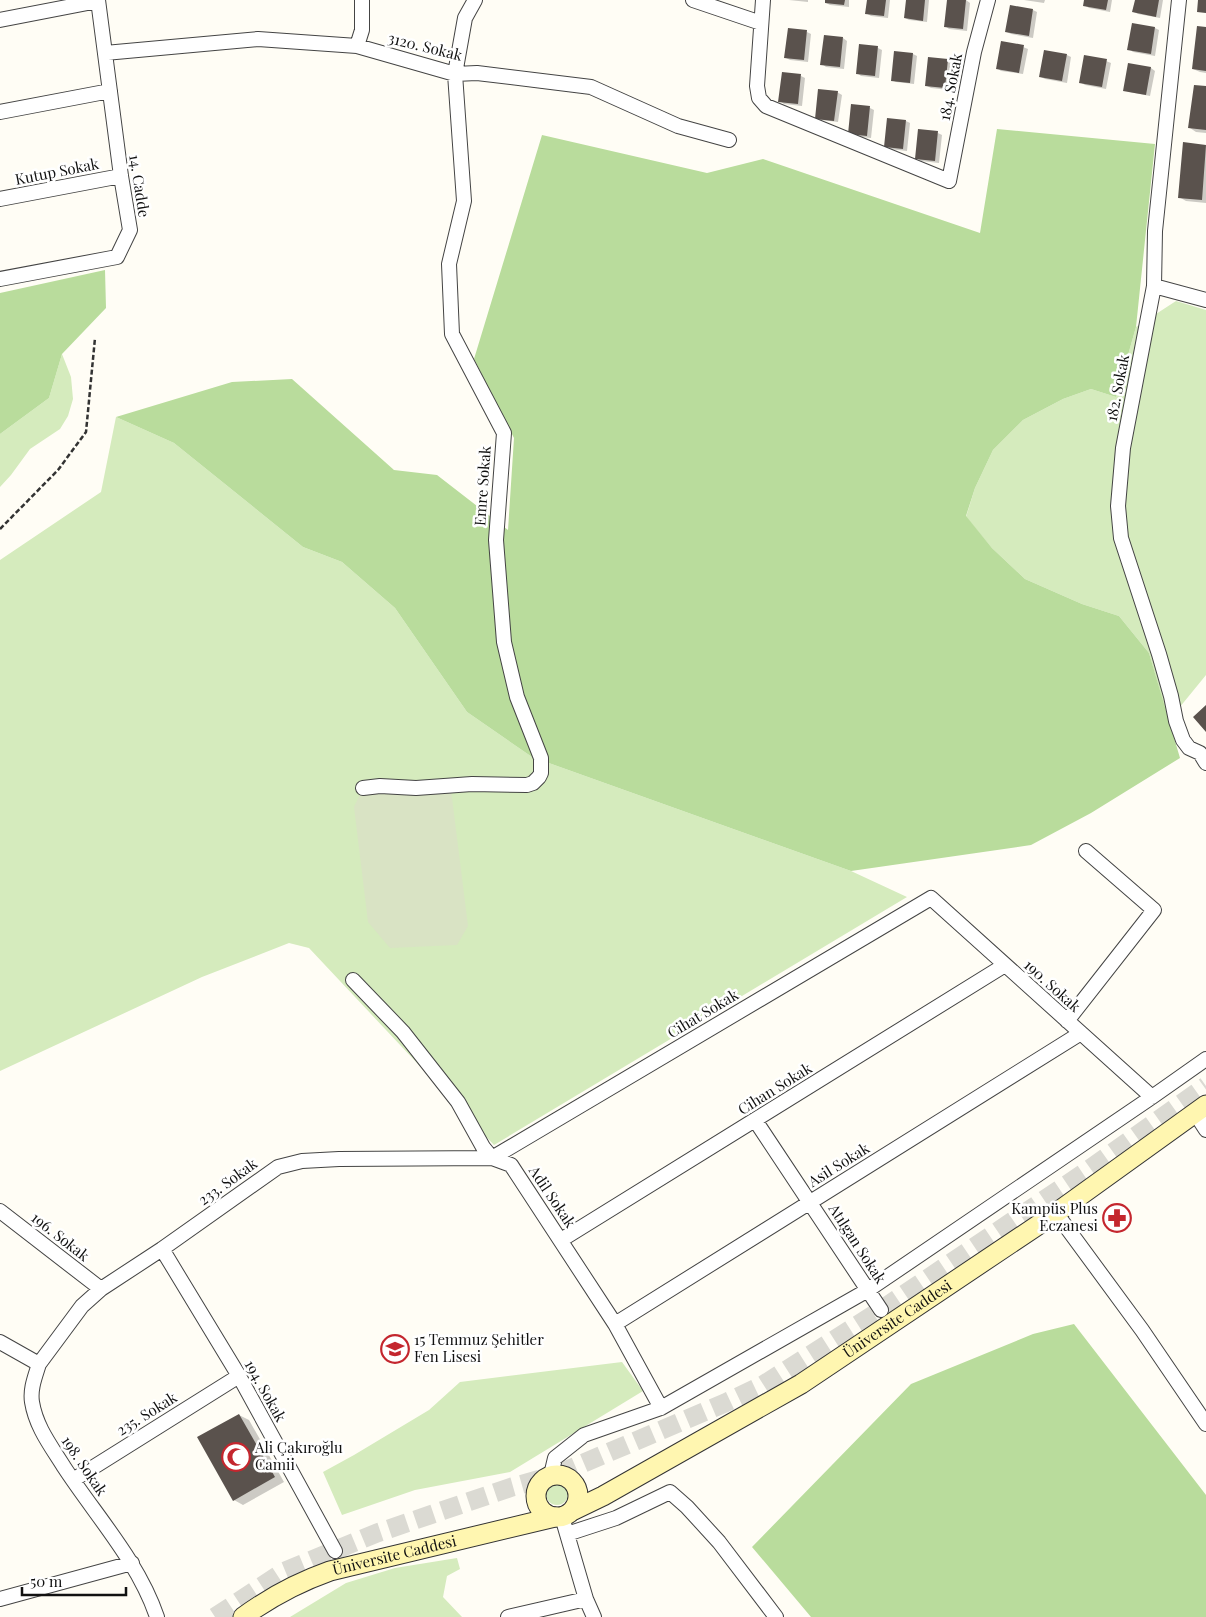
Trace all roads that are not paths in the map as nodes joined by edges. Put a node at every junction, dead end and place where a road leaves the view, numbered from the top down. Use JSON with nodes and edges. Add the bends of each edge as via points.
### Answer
{"nodes":[{"id":1,"x":98,"y":0,"type":"edge"},
{"id":2,"x":362,"y":0,"type":"edge"},
{"id":3,"x":475,"y":0,"type":"edge"},
{"id":4,"x":693,"y":0,"type":"edge"},
{"id":5,"x":763,"y":0,"type":"edge"},
{"id":6,"x":988,"y":0,"type":"edge"},
{"id":7,"x":1178,"y":0,"type":"edge"},
{"id":8,"x":0,"y":20,"type":"edge"},
{"id":9,"x":761,"y":23,"type":"junction"},
{"id":10,"x":357,"y":46,"type":"junction"},
{"id":11,"x":104,"y":53,"type":"junction"},
{"id":12,"x":455,"y":74,"type":"junction"},
{"id":13,"x":110,"y":91,"type":"junction"},
{"id":14,"x":0,"y":112,"type":"edge"},
{"id":15,"x":729,"y":140,"type":"dead end"},
{"id":16,"x":121,"y":176,"type":"junction"},
{"id":17,"x":0,"y":199,"type":"edge"},
{"id":18,"x":0,"y":279,"type":"edge"},
{"id":19,"x":1154,"y":286,"type":"junction"},
{"id":20,"x":1206,"y":300,"type":"edge"},
{"id":21,"x":1206,"y":763,"type":"edge"},
{"id":22,"x":363,"y":788,"type":"dead end"},
{"id":23,"x":1086,"y":851,"type":"dead end"},
{"id":24,"x":931,"y":898,"type":"joint"},
{"id":25,"x":1005,"y":965,"type":"junction"},
{"id":26,"x":353,"y":980,"type":"dead end"},
{"id":27,"x":1067,"y":1021,"type":"junction"},
{"id":28,"x":1081,"y":1033,"type":"junction"},
{"id":29,"x":1206,"y":1058,"type":"edge"},
{"id":30,"x":1152,"y":1097,"type":"junction"},
{"id":31,"x":1200,"y":1109,"type":"edge"},
{"id":32,"x":755,"y":1120,"type":"junction"},
{"id":33,"x":1206,"y":1130,"type":"edge"},
{"id":34,"x":492,"y":1158,"type":"junction"},
{"id":35,"x":810,"y":1203,"type":"junction"},
{"id":36,"x":0,"y":1211,"type":"edge"},
{"id":37,"x":1056,"y":1213,"type":"junction"},
{"id":38,"x":561,"y":1240,"type":"junction"},
{"id":39,"x":162,"y":1249,"type":"junction"},
{"id":40,"x":101,"y":1289,"type":"junction"},
{"id":41,"x":868,"y":1290,"type":"junction"},
{"id":42,"x":881,"y":1310,"type":"dead end"},
{"id":43,"x":614,"y":1324,"type":"junction"},
{"id":44,"x":0,"y":1342,"type":"edge"},
{"id":45,"x":39,"y":1364,"type":"junction"},
{"id":46,"x":239,"y":1376,"type":"junction"},
{"id":47,"x":661,"y":1408,"type":"junction"},
{"id":48,"x":1206,"y":1424,"type":"edge"},
{"id":49,"x":551,"y":1475,"type":"junction"},
{"id":50,"x":73,"y":1480,"type":"junction"},
{"id":51,"x":564,"y":1519,"type":"junction"},
{"id":52,"x":335,"y":1551,"type":"dead end"},
{"id":53,"x":132,"y":1563,"type":"junction"},
{"id":54,"x":0,"y":1598,"type":"edge"},
{"id":55,"x":586,"y":1599,"type":"junction"},
{"id":56,"x":157,"y":1617,"type":"edge"},
{"id":57,"x":243,"y":1617,"type":"edge"},
{"id":58,"x":508,"y":1617,"type":"edge"},
{"id":59,"x":594,"y":1617,"type":"edge"},
{"id":60,"x":776,"y":1617,"type":"edge"}],
"edges":[{"from":1,"to":8,"type":"street"},
{"from":1,"to":11,"type":"street","name":"14. Cadde"},
{"from":2,"to":10,"type":"street","via":[[362,30]]},
{"from":3,"to":12,"type":"street","name":"Emre Sokak","via":[[465,18]]},
{"from":4,"to":9,"type":"street"},
{"from":5,"to":9,"type":"street"},
{"from":6,"to":9,"type":"street","name":"184. Sokak","via":[[974,52],[949,181],[766,106],[759,98],[757,86]]},
{"from":7,"to":19,"type":"street","name":"182. Sokak","via":[[1155,231]]},
{"from":10,"to":11,"type":"street","name":"3120. Sokak","via":[[258,39]]},
{"from":10,"to":12,"type":"street","name":"3120. Sokak"},
{"from":11,"to":13,"type":"street","name":"14. Cadde"},
{"from":12,"to":15,"type":"street","name":"3120. Sokak","via":[[477,73],[591,87],[678,126]]},
{"from":12,"to":22,"type":"street","name":"Emre Sokak","via":[[464,201],[449,264],[452,334],[504,433],[496,540],[504,642],[517,697],[541,758],[541,773],[527,785]]},
{"from":13,"to":14,"type":"street"},
{"from":13,"to":16,"type":"street","name":"14. Cadde"},
{"from":16,"to":17,"type":"street","name":"Kutup Sokak"},
{"from":16,"to":18,"type":"street","name":"14. Cadde","via":[[130,230],[117,257]]},
{"from":19,"to":20,"type":"street"},
{"from":19,"to":21,"type":"street","name":"182. Sokak","via":[[1122,456],[1118,506],[1121,538],[1183,740],[1189,748],[1200,753]]},
{"from":23,"to":27,"type":"street","via":[[1154,910]]},
{"from":24,"to":25,"type":"street","name":"190. Sokak"},
{"from":24,"to":34,"type":"street","name":"Cihat Sokak"},
{"from":25,"to":27,"type":"street","name":"190. Sokak"},
{"from":25,"to":32,"type":"street","name":"Cihan Sokak"},
{"from":26,"to":34,"type":"street","name":"Adil Sokak","via":[[403,1032],[458,1102]]},
{"from":27,"to":28,"type":"street","name":"190. Sokak"},
{"from":28,"to":30,"type":"street","name":"190. Sokak"},
{"from":28,"to":35,"type":"street","name":"Asil Sokak"},
{"from":29,"to":30,"type":"street"},
{"from":30,"to":41,"type":"street"},
{"from":31,"to":33,"type":"street"},
{"from":31,"to":37,"type":"street","name":"Üniversite Caddesi"},
{"from":32,"to":35,"type":"street","name":"Atılgan Sokak"},
{"from":32,"to":38,"type":"street","name":"Cihan Sokak"},
{"from":34,"to":38,"type":"street","name":"Adil Sokak","via":[[511,1165]]},
{"from":34,"to":39,"type":"street","name":"233. Sokak","via":[[339,1159],[278,1166]]},
{"from":35,"to":41,"type":"street","name":"Atılgan Sokak"},
{"from":35,"to":43,"type":"street","name":"Asil Sokak"},
{"from":36,"to":40,"type":"street","name":"196. Sokak"},
{"from":37,"to":48,"type":"street"},
{"from":37,"to":51,"type":"street","name":"Üniversite Caddesi","via":[[801,1384]]},
{"from":38,"to":43,"type":"street","name":"Adil Sokak"},
{"from":39,"to":40,"type":"street","name":"233. Sokak"},
{"from":39,"to":46,"type":"street","name":"194. Sokak"},
{"from":40,"to":45,"type":"street","name":"233. Sokak","via":[[82,1306]]},
{"from":41,"to":42,"type":"street","name":"Atılgan Sokak"},
{"from":41,"to":47,"type":"street"},
{"from":43,"to":47,"type":"street","name":"Adil Sokak"},
{"from":44,"to":45,"type":"street"},
{"from":45,"to":50,"type":"street","name":"198. Sokak","via":[[32,1387],[35,1414],[42,1432]]},
{"from":46,"to":50,"type":"street","name":"235. Sokak"},
{"from":46,"to":52,"type":"street","name":"194. Sokak"},
{"from":47,"to":49,"type":"street","via":[[584,1435],[555,1458]]},
{"from":49,"to":51,"type":"street","via":[[544,1478],[536,1490],[536,1498],[542,1511]]},
{"from":49,"to":51,"type":"street","via":[[565,1475],[576,1484],[579,1497]]},
{"from":50,"to":53,"type":"street","name":"198. Sokak"},
{"from":51,"to":55,"type":"street"},
{"from":51,"to":57,"type":"street","name":"Üniversite Caddesi","via":[[330,1571],[307,1579]]},
{"from":51,"to":60,"type":"street","via":[[616,1518],[670,1492],[719,1542]]},
{"from":53,"to":54,"type":"street"},
{"from":53,"to":56,"type":"street","name":"198. Sokak"},
{"from":55,"to":58,"type":"street"},
{"from":55,"to":59,"type":"street"}]}
